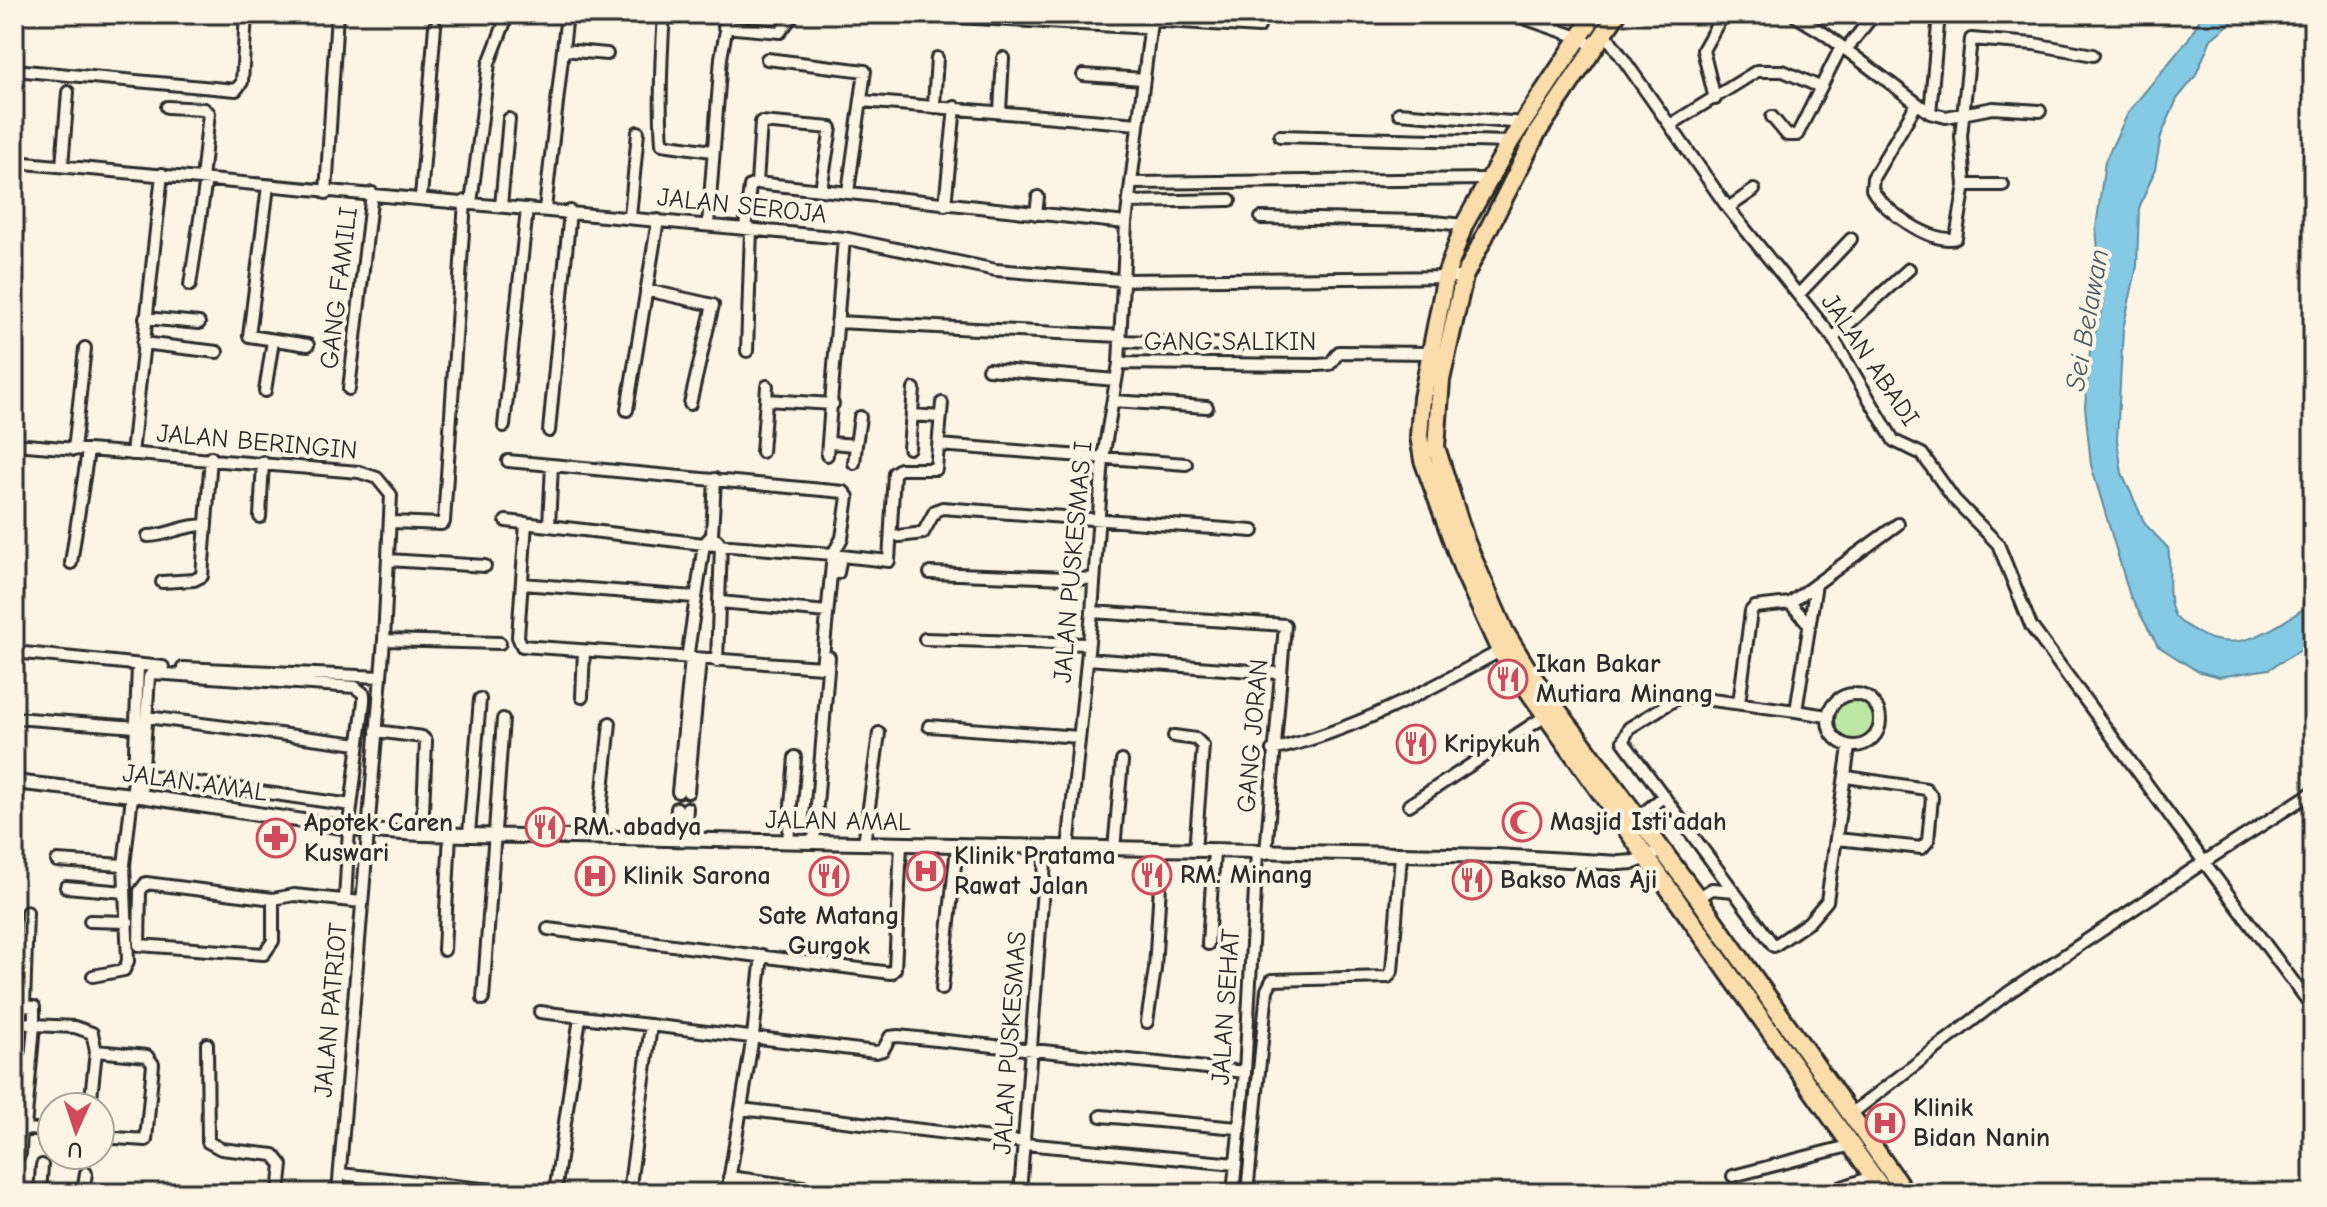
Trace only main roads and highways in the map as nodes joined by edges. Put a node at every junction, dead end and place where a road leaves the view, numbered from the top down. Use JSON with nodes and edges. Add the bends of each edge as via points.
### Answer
{"nodes":[{"id":1,"x":1595,"y":14,"type":"edge"},
{"id":2,"x":1617,"y":14,"type":"edge"},
{"id":3,"x":1588,"y":43,"type":"junction"},
{"id":4,"x":1460,"y":544,"type":"junction"},
{"id":5,"x":1632,"y":822,"type":"junction"},
{"id":6,"x":1654,"y":854,"type":"junction"},
{"id":7,"x":1885,"y":1193,"type":"edge"},
{"id":8,"x":1906,"y":1193,"type":"edge"}],
"edges":[{"from":1,"to":3,"type":"main road"},
{"from":2,"to":3,"type":"main road","via":[[1605,33]]},
{"from":3,"to":4,"type":"main road","via":[[1464,277],[1436,413],[1436,447]]},
{"from":3,"to":4,"type":"main road","via":[[1510,142],[1464,225],[1446,275],[1419,436],[1423,460]]},
{"from":4,"to":5,"type":"main road","via":[[1530,673]]},
{"from":4,"to":5,"type":"main road","via":[[1500,651],[1544,717]]},
{"from":5,"to":6,"type":"main road"},
{"from":6,"to":7,"type":"main road"},
{"from":6,"to":8,"type":"main road","via":[[1698,898]]}]}
